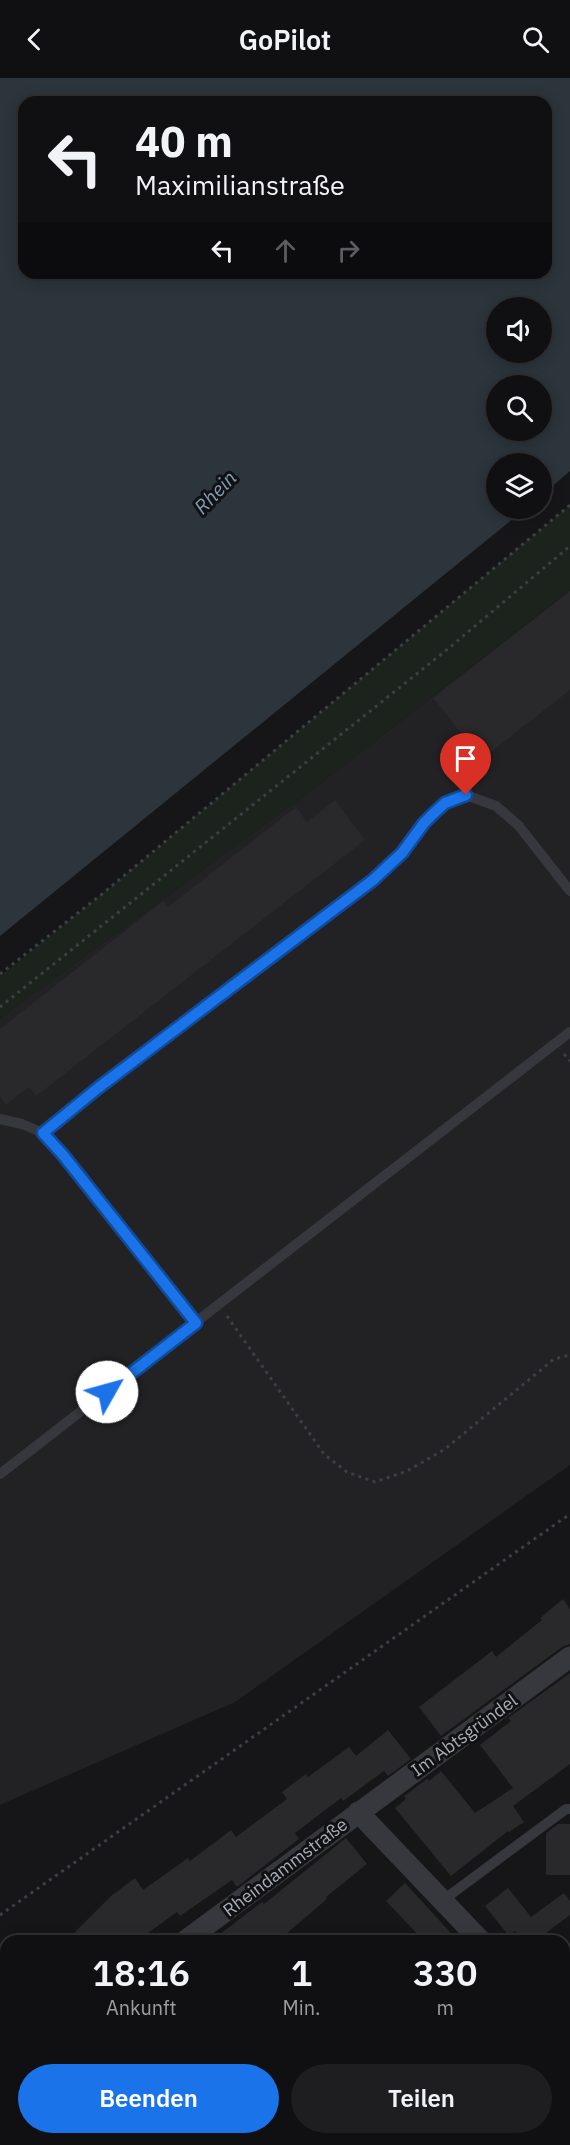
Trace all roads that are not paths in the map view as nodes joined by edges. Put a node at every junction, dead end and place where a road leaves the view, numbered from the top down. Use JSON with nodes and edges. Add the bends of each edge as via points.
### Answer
{"nodes":[{"id":1,"x":570,"y":891,"type":"edge"},
{"id":2,"x":570,"y":1032,"type":"edge"},
{"id":3,"x":0,"y":1119,"type":"edge"},
{"id":4,"x":43,"y":1133,"type":"junction"},
{"id":5,"x":196,"y":1323,"type":"junction"},
{"id":6,"x":0,"y":1474,"type":"edge"},
{"id":7,"x":570,"y":1657,"type":"edge"},
{"id":8,"x":570,"y":1809,"type":"edge"},
{"id":9,"x":358,"y":1812,"type":"junction"},
{"id":10,"x":442,"y":1901,"type":"junction"},
{"id":11,"x":193,"y":1935,"type":"edge"},
{"id":12,"x":475,"y":1935,"type":"edge"}],
"edges":[{"from":1,"to":4,"type":"lane","via":[[519,826],[496,806],[466,795],[445,803],[373,880]]},
{"from":2,"to":5,"type":"lane"},
{"from":3,"to":4,"type":"lane"},
{"from":4,"to":5,"type":"lane"},
{"from":5,"to":6,"type":"lane"},
{"from":7,"to":9,"type":"street","name":"Im Abtsgründel"},
{"from":8,"to":10,"type":"lane"},
{"from":9,"to":10,"type":"street","name":"Rheindammstraße"},
{"from":9,"to":11,"type":"street","name":"Rheindammstraße"},
{"from":10,"to":12,"type":"street","name":"Rheindammstraße"}]}
